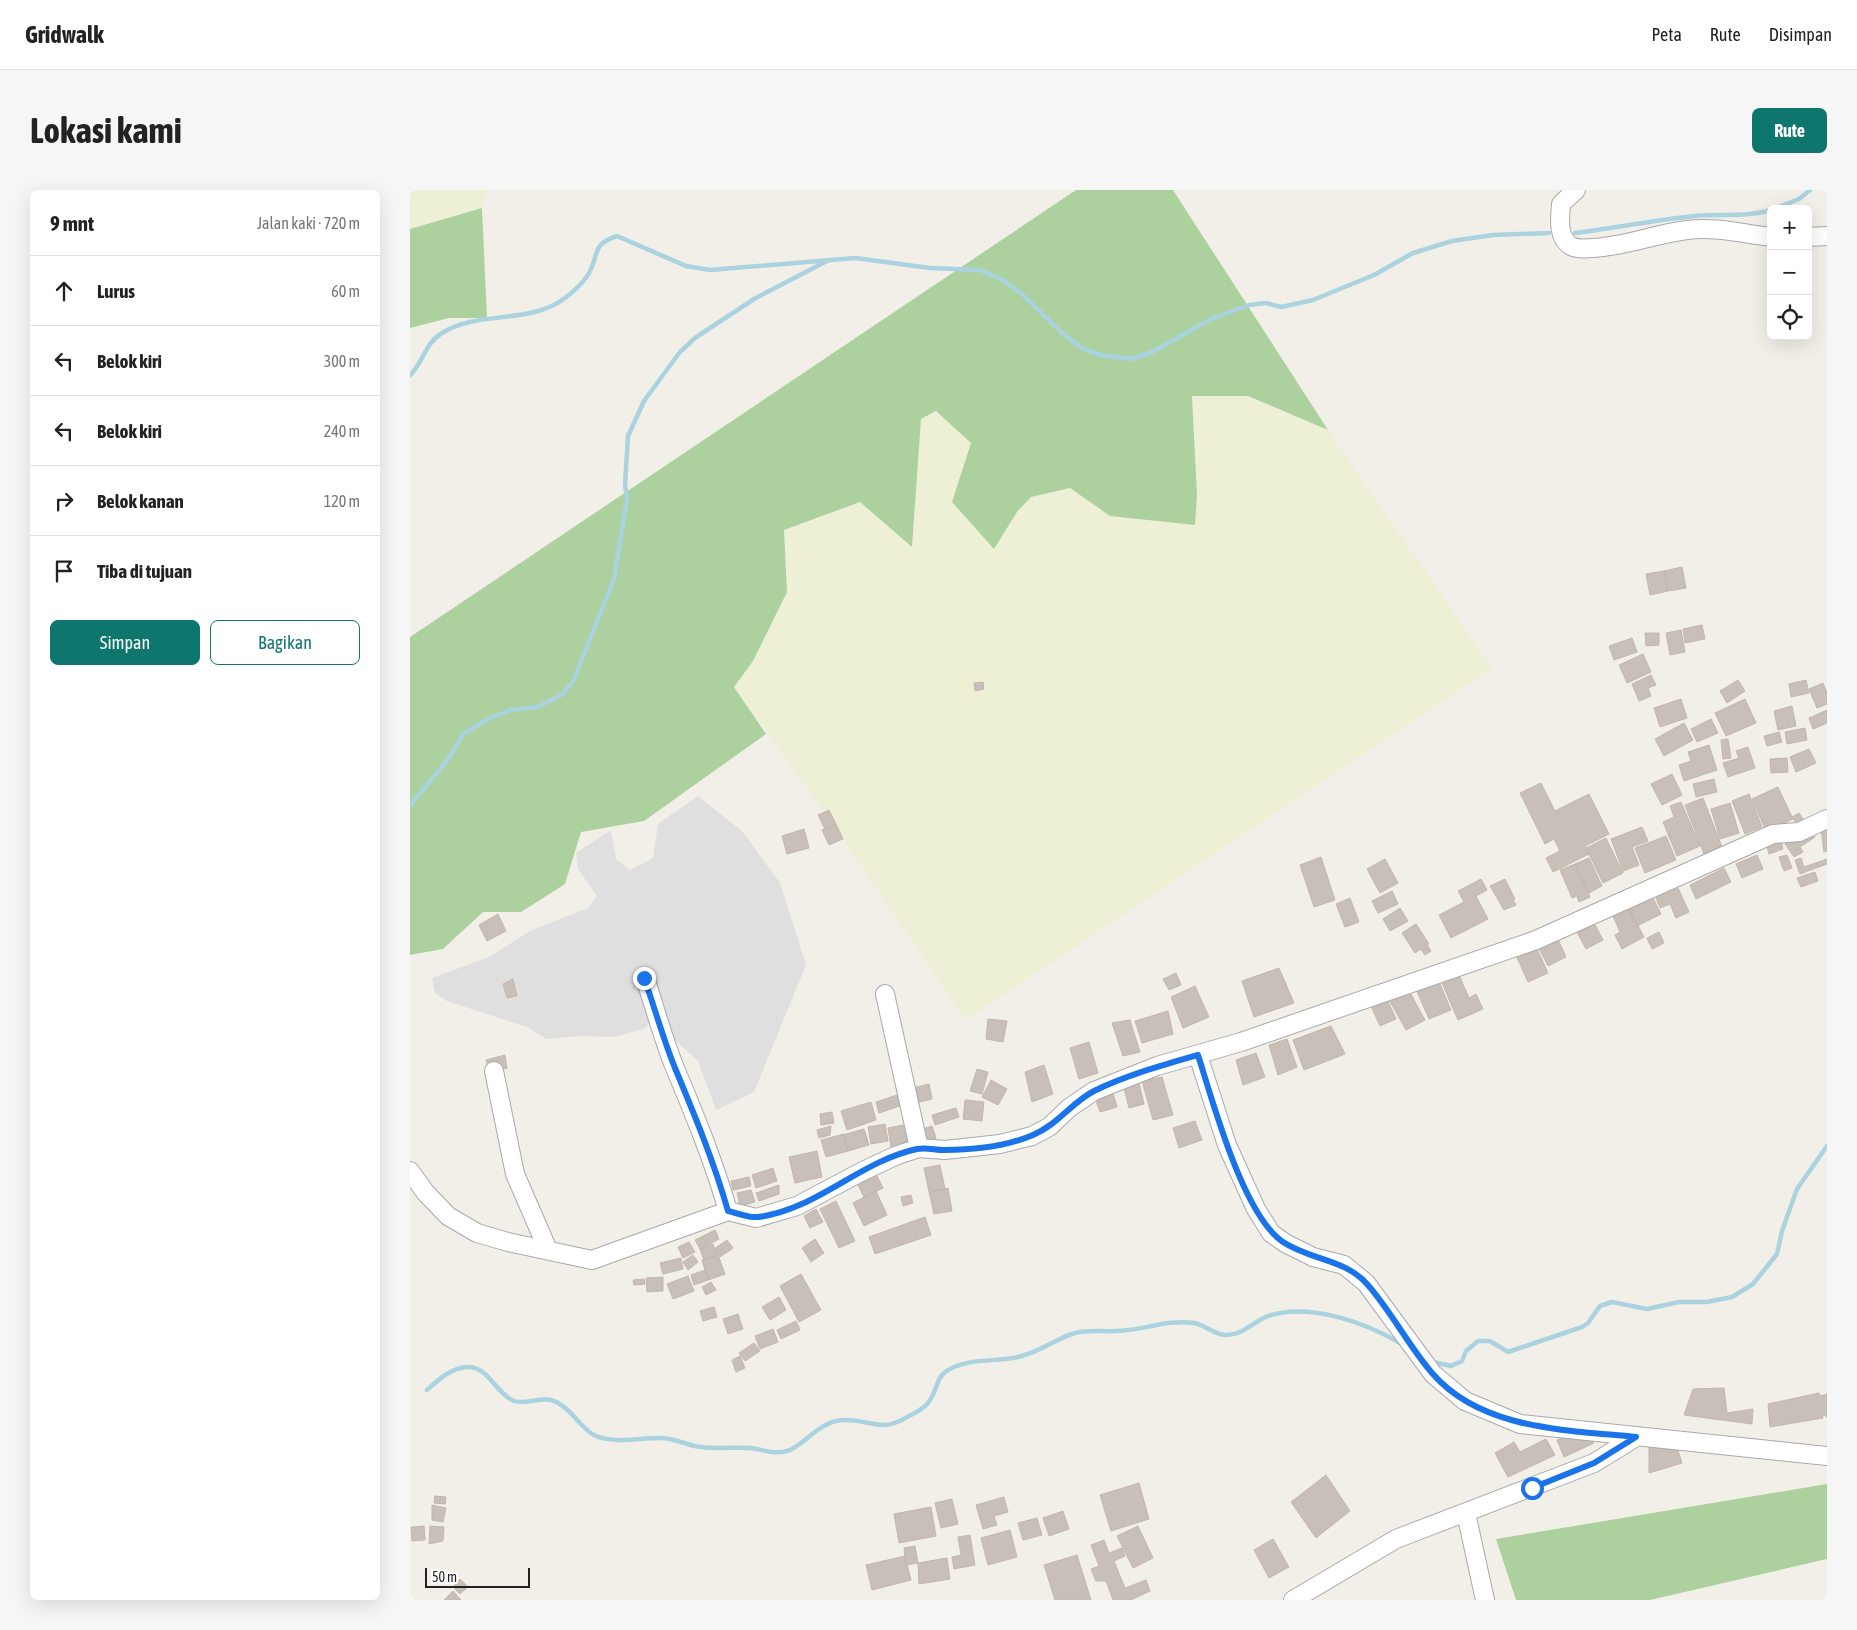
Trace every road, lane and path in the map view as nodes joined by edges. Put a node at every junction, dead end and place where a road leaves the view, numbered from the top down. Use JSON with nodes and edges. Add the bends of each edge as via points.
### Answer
{"nodes":[{"id":1,"x":1576,"y":190,"type":"edge"},
{"id":2,"x":1827,"y":236,"type":"edge"},
{"id":3,"x":1767,"y":237,"type":"edge"},
{"id":4,"x":1812,"y":237,"type":"edge"},
{"id":5,"x":1827,"y":819,"type":"edge"},
{"id":6,"x":644,"y":978,"type":"dead end"},
{"id":7,"x":885,"y":994,"type":"dead end"},
{"id":8,"x":1198,"y":1055,"type":"junction"},
{"id":9,"x":494,"y":1071,"type":"dead end"},
{"id":10,"x":919,"y":1148,"type":"junction"},
{"id":11,"x":410,"y":1171,"type":"edge"},
{"id":12,"x":728,"y":1211,"type":"junction"},
{"id":13,"x":548,"y":1250,"type":"junction"},
{"id":14,"x":1636,"y":1437,"type":"junction"},
{"id":15,"x":1827,"y":1456,"type":"edge"},
{"id":16,"x":1466,"y":1513,"type":"junction"},
{"id":17,"x":1293,"y":1600,"type":"edge"},
{"id":18,"x":1484,"y":1600,"type":"edge"}],
"edges":[{"from":1,"to":3,"type":"street","via":[[1561,204],[1560,218],[1562,236],[1576,249],[1625,245],[1686,230]]},
{"from":2,"to":4,"type":"street"},
{"from":5,"to":8,"type":"street","via":[[1799,832],[1773,834],[1536,940]]},
{"from":6,"to":12,"type":"street","via":[[717,1172]]},
{"from":7,"to":10,"type":"street"},
{"from":8,"to":10,"type":"street","via":[[1158,1066],[1094,1091],[1049,1127],[1032,1136],[1000,1144],[945,1150]]},
{"from":8,"to":14,"type":"street","via":[[1227,1145],[1256,1209],[1271,1233],[1313,1257],[1344,1265],[1366,1283],[1432,1374],[1465,1401],[1520,1424]]},
{"from":9,"to":13,"type":"street","via":[[515,1174]]},
{"from":10,"to":12,"type":"street","via":[[861,1172],[797,1206],[756,1218]]},
{"from":11,"to":13,"type":"street","via":[[448,1216],[477,1233]]},
{"from":12,"to":13,"type":"street","via":[[592,1260]]},
{"from":14,"to":15,"type":"street"},
{"from":14,"to":16,"type":"street","via":[[1594,1463]]},
{"from":16,"to":17,"type":"street","via":[[1396,1539]]},
{"from":16,"to":18,"type":"street"}]}
